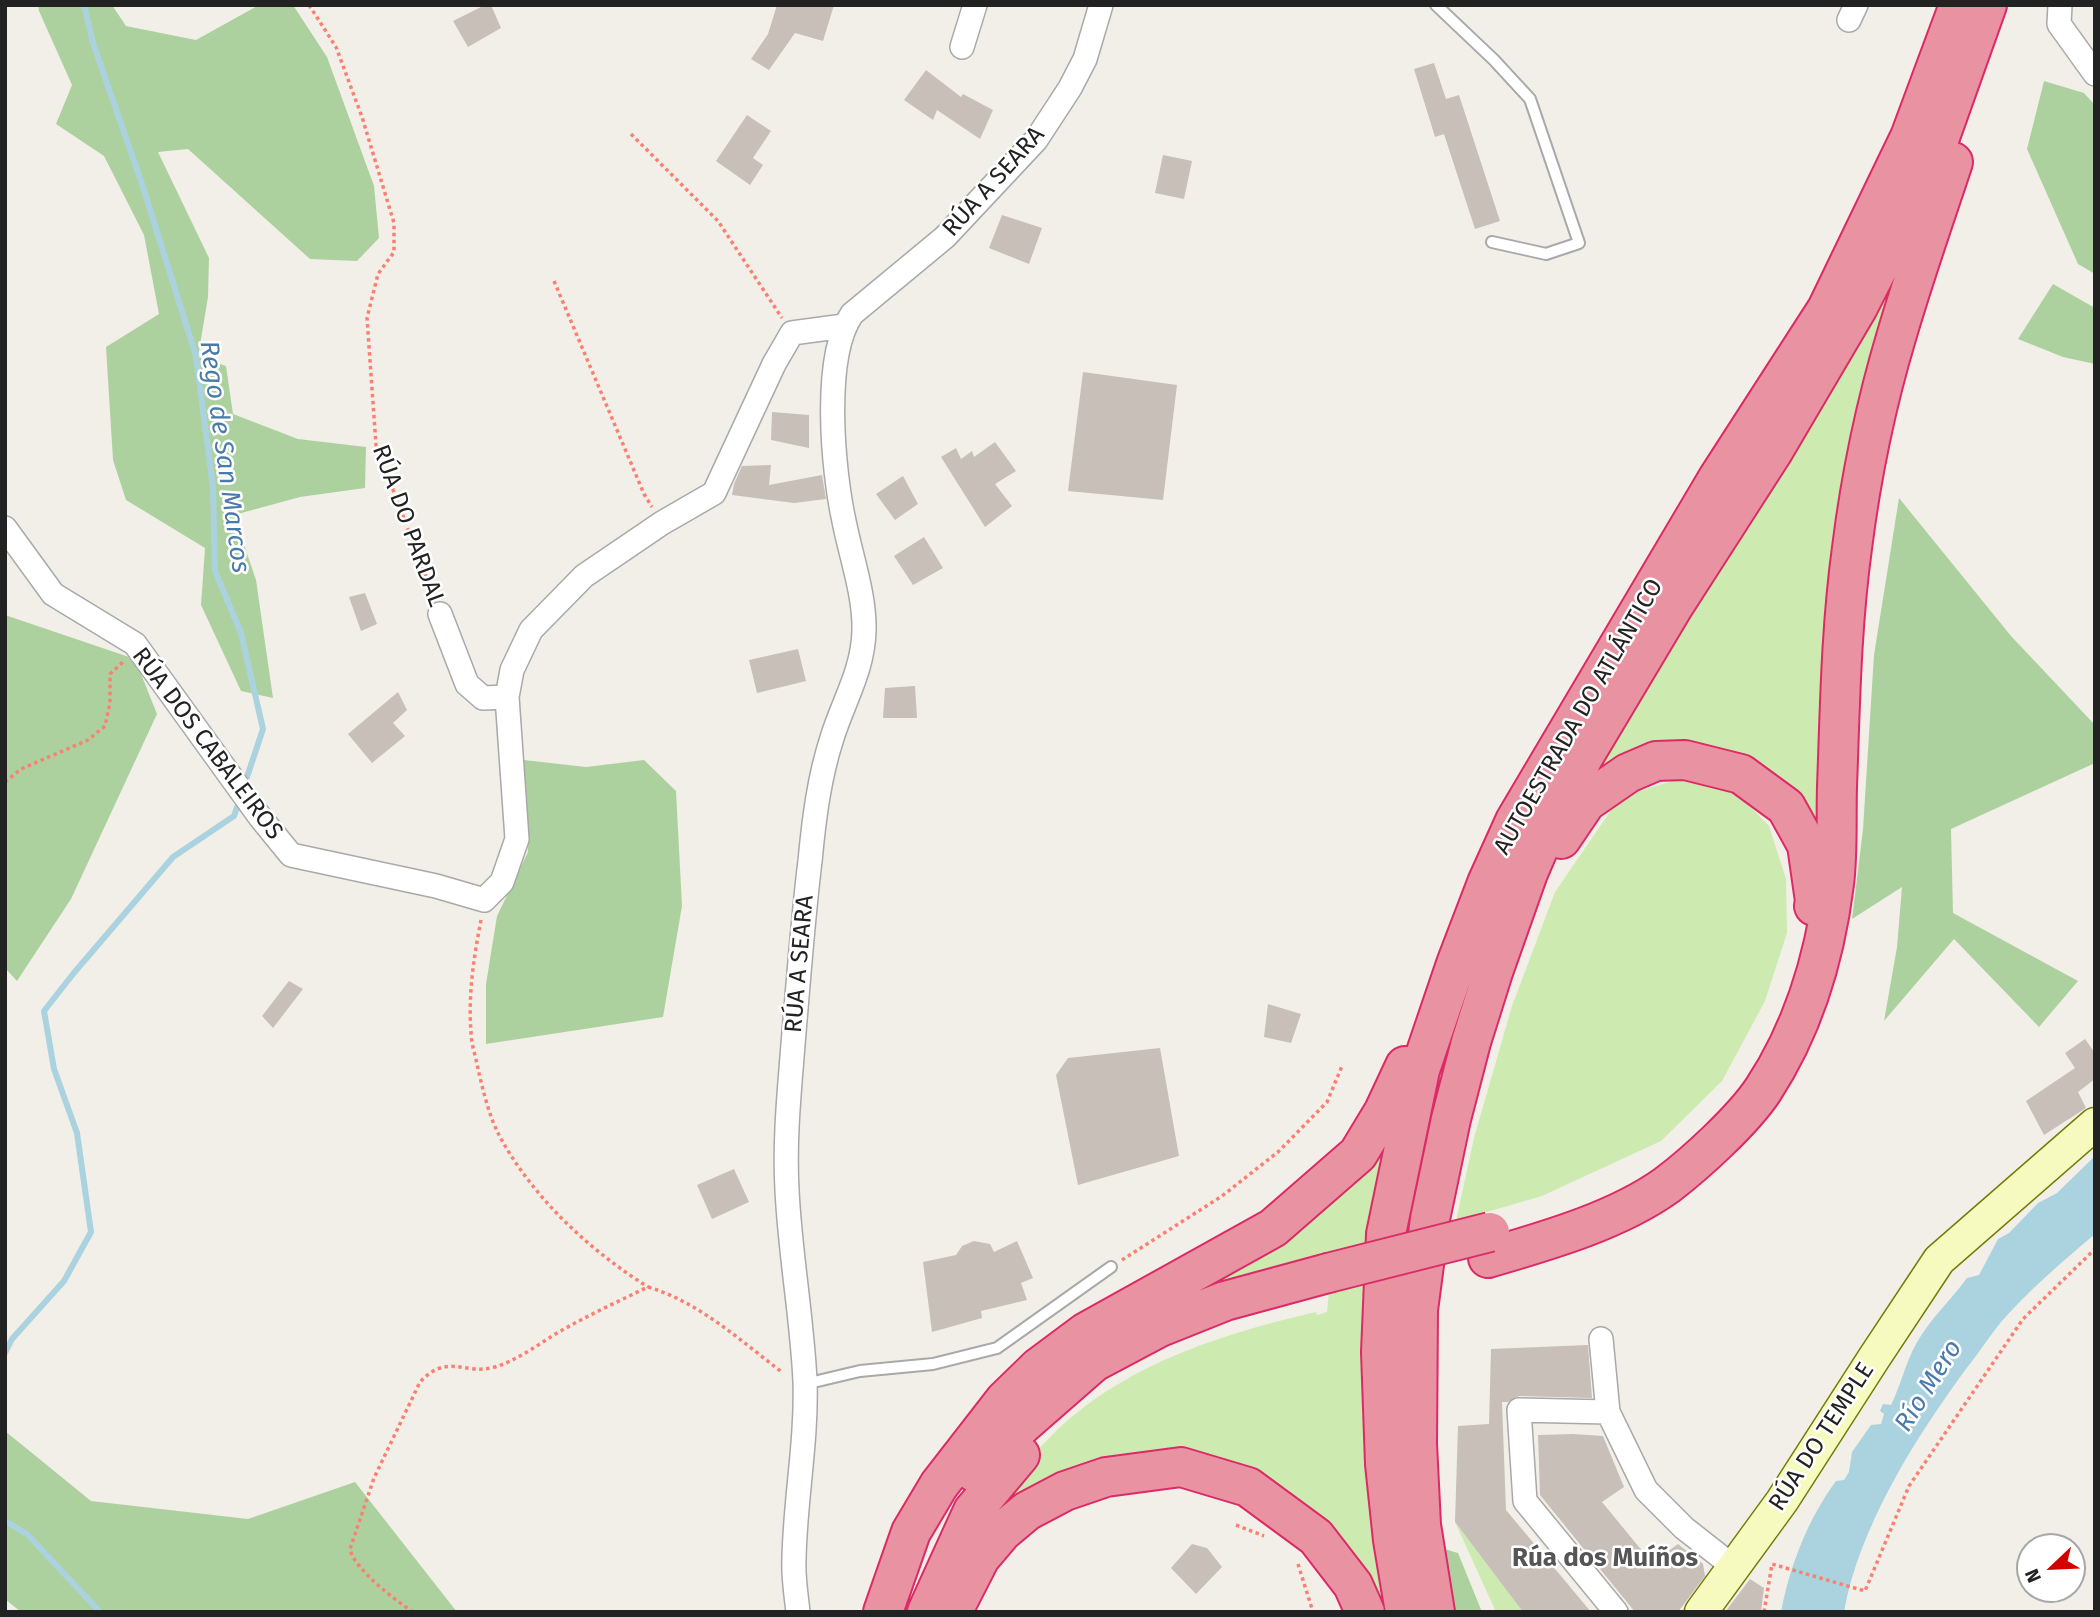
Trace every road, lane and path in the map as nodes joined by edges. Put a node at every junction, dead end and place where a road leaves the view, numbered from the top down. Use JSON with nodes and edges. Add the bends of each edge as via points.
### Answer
{"nodes":[{"id":1,"x":309,"y":5,"type":"edge"},
{"id":2,"x":975,"y":5,"type":"edge"},
{"id":3,"x":1101,"y":5,"type":"edge"},
{"id":4,"x":1436,"y":5,"type":"edge"},
{"id":5,"x":1959,"y":5,"type":"edge"},
{"id":6,"x":1987,"y":5,"type":"edge"},
{"id":7,"x":2005,"y":5,"type":"edge"},
{"id":8,"x":2060,"y":5,"type":"edge"},
{"id":9,"x":962,"y":47,"type":"dead end"},
{"id":10,"x":2095,"y":74,"type":"edge"},
{"id":11,"x":631,"y":134,"type":"dead end"},
{"id":12,"x":1492,"y":242,"type":"dead end"},
{"id":13,"x":554,"y":281,"type":"dead end"},
{"id":14,"x":844,"y":326,"type":"junction"},
{"id":15,"x":792,"y":333,"type":"junction"},
{"id":16,"x":662,"y":523,"type":"junction"},
{"id":17,"x":5,"y":528,"type":"edge"},
{"id":18,"x":440,"y":614,"type":"joint"},
{"id":19,"x":145,"y":658,"type":"junction"},
{"id":20,"x":507,"y":697,"type":"junction"},
{"id":21,"x":5,"y":782,"type":"edge"},
{"id":22,"x":1528,"y":873,"type":"junction"},
{"id":23,"x":484,"y":900,"type":"junction"},
{"id":24,"x":1456,"y":964,"type":"junction"},
{"id":25,"x":1342,"y":1066,"type":"dead end"},
{"id":26,"x":2095,"y":1124,"type":"edge"},
{"id":27,"x":1489,"y":1245,"type":"junction"},
{"id":28,"x":2095,"y":1250,"type":"edge"},
{"id":29,"x":1111,"y":1267,"type":"joint"},
{"id":30,"x":1328,"y":1284,"type":"junction"},
{"id":31,"x":648,"y":1287,"type":"junction"},
{"id":32,"x":1601,"y":1339,"type":"dead end"},
{"id":33,"x":805,"y":1384,"type":"junction"},
{"id":34,"x":1608,"y":1412,"type":"junction"},
{"id":35,"x":1236,"y":1525,"type":"dead end"},
{"id":36,"x":1273,"y":1540,"type":"dead end"},
{"id":37,"x":1296,"y":1561,"type":"dead end"},
{"id":38,"x":1735,"y":1567,"type":"junction"},
{"id":39,"x":413,"y":1612,"type":"edge"},
{"id":40,"x":797,"y":1612,"type":"edge"},
{"id":41,"x":883,"y":1612,"type":"edge"},
{"id":42,"x":899,"y":1612,"type":"edge"},
{"id":43,"x":927,"y":1612,"type":"edge"},
{"id":44,"x":952,"y":1612,"type":"edge"},
{"id":45,"x":1313,"y":1612,"type":"edge"},
{"id":46,"x":1365,"y":1612,"type":"edge"},
{"id":47,"x":1405,"y":1612,"type":"edge"},
{"id":48,"x":1435,"y":1612,"type":"edge"},
{"id":49,"x":1616,"y":1612,"type":"edge"},
{"id":50,"x":1701,"y":1612,"type":"edge"},
{"id":51,"x":1764,"y":1612,"type":"edge"}],
"edges":[{"from":1,"to":18,"type":"path","name":"RÚA DO PARDAL","via":[[336,47],[394,223],[394,252],[378,274],[367,318],[376,445]]},
{"from":2,"to":9,"type":"street"},
{"from":3,"to":14,"type":"street","name":"RÚA A SEARA","via":[[1080,68],[1036,140],[945,237],[870,298]]},
{"from":4,"to":12,"type":"lane","via":[[1530,99],[1579,243],[1546,254]]},
{"from":5,"to":24,"type":"highway","name":"AUTOESTRADA DO ATLÁNTICO","via":[[1910,137],[1827,309],[1718,478],[1515,821]]},
{"from":6,"to":22,"type":"highway","name":"AUTOESTRADA DO ATLÁNTICO","via":[[1928,168],[1858,307],[1584,755]]},
{"from":7,"to":27,"type":"highway","via":[[1897,333],[1876,413],[1852,548],[1843,637],[1834,883],[1821,958],[1797,1027],[1762,1092],[1715,1144],[1665,1186],[1609,1217],[1549,1241]]},
{"from":8,"to":10,"type":"street","via":[[2059,24]]},
{"from":11,"to":15,"type":"path","via":[[718,221]]},
{"from":13,"to":16,"type":"path","via":[[644,494]]},
{"from":14,"to":15,"type":"street"},
{"from":14,"to":33,"type":"street","name":"RÚA A SEARA","via":[[833,390],[836,458],[864,630],[856,680],[833,733],[816,801],[787,1115],[787,1188]]},
{"from":15,"to":16,"type":"street","via":[[714,493]]},
{"from":16,"to":20,"type":"street","via":[[584,576],[531,630],[512,670]]},
{"from":17,"to":19,"type":"street","name":"RÚA DOS CABALEIROS","via":[[53,594],[135,644]]},
{"from":18,"to":20,"type":"street","name":"RÚA DO PARDAL","via":[[467,684],[483,698]]},
{"from":19,"to":21,"type":"path","via":[[125,660],[110,674],[105,726],[88,740],[21,769]]},
{"from":19,"to":23,"type":"street","name":"RÚA DOS CABALEIROS","via":[[290,855]]},
{"from":20,"to":23,"type":"street","via":[[517,839],[502,882]]},
{"from":22,"to":27,"type":"highway","via":[[1561,839],[1586,802],[1628,773],[1656,761],[1685,760],[1741,774],[1786,807],[1807,845],[1815,901],[1794,982],[1748,1080],[1653,1169]]},
{"from":22,"to":48,"type":"highway","name":"AUTOESTRADA DO ATLÁNTICO","via":[[1471,1042],[1451,1119],[1430,1219],[1420,1297],[1417,1444],[1421,1525]]},
{"from":23,"to":31,"type":"path","via":[[475,956],[471,1033],[498,1133],[521,1170],[568,1224],[613,1265]]},
{"from":24,"to":41,"type":"highway","via":[[1358,1154],[1273,1228],[1086,1332],[1005,1400],[939,1485],[911,1532]]},
{"from":24,"to":47,"type":"highway","name":"AUTOESTRADA DO ATLÁNTICO","via":[[1420,1070],[1386,1234],[1381,1352],[1385,1464]]},
{"from":25,"to":29,"type":"path","via":[[1327,1102],[1278,1153],[1222,1196]]},
{"from":26,"to":38,"type":"main road","name":"RÚA DO TEMPLE","via":[[1939,1260]]},
{"from":27,"to":30,"type":"highway","bridge":true},
{"from":28,"to":51,"type":"path","via":[[2023,1319],[1916,1475],[1865,1591],[1772,1564]]},
{"from":29,"to":33,"type":"lane","via":[[996,1348],[933,1364],[860,1371]]},
{"from":30,"to":42,"type":"highway","via":[[1225,1301],[1160,1327],[1094,1362],[969,1477]]},
{"from":30,"to":43,"type":"highway","via":[[1225,1321],[1108,1376],[1066,1406],[973,1511]]},
{"from":31,"to":33,"type":"path","via":[[704,1314],[786,1376]]},
{"from":31,"to":39,"type":"path","via":[[508,1363],[491,1368],[442,1366],[420,1382],[374,1478],[350,1549],[360,1567]]},
{"from":32,"to":34,"type":"street"},
{"from":33,"to":40,"type":"street","name":"RÚA A SEARA","via":[[794,1560]]},
{"from":34,"to":38,"type":"street","via":[[1646,1490],[1684,1528]]},
{"from":34,"to":49,"type":"street","via":[[1519,1410],[1525,1501]]},
{"from":35,"to":36,"type":"path"},
{"from":37,"to":45,"type":"path"},
{"from":38,"to":50,"type":"main road","name":"RÚA DO TEMPLE"},
{"from":44,"to":46,"type":"highway","via":[[980,1558],[1027,1511],[1065,1491],[1107,1477],[1181,1467],[1248,1487],[1316,1537],[1353,1585]]}]}
